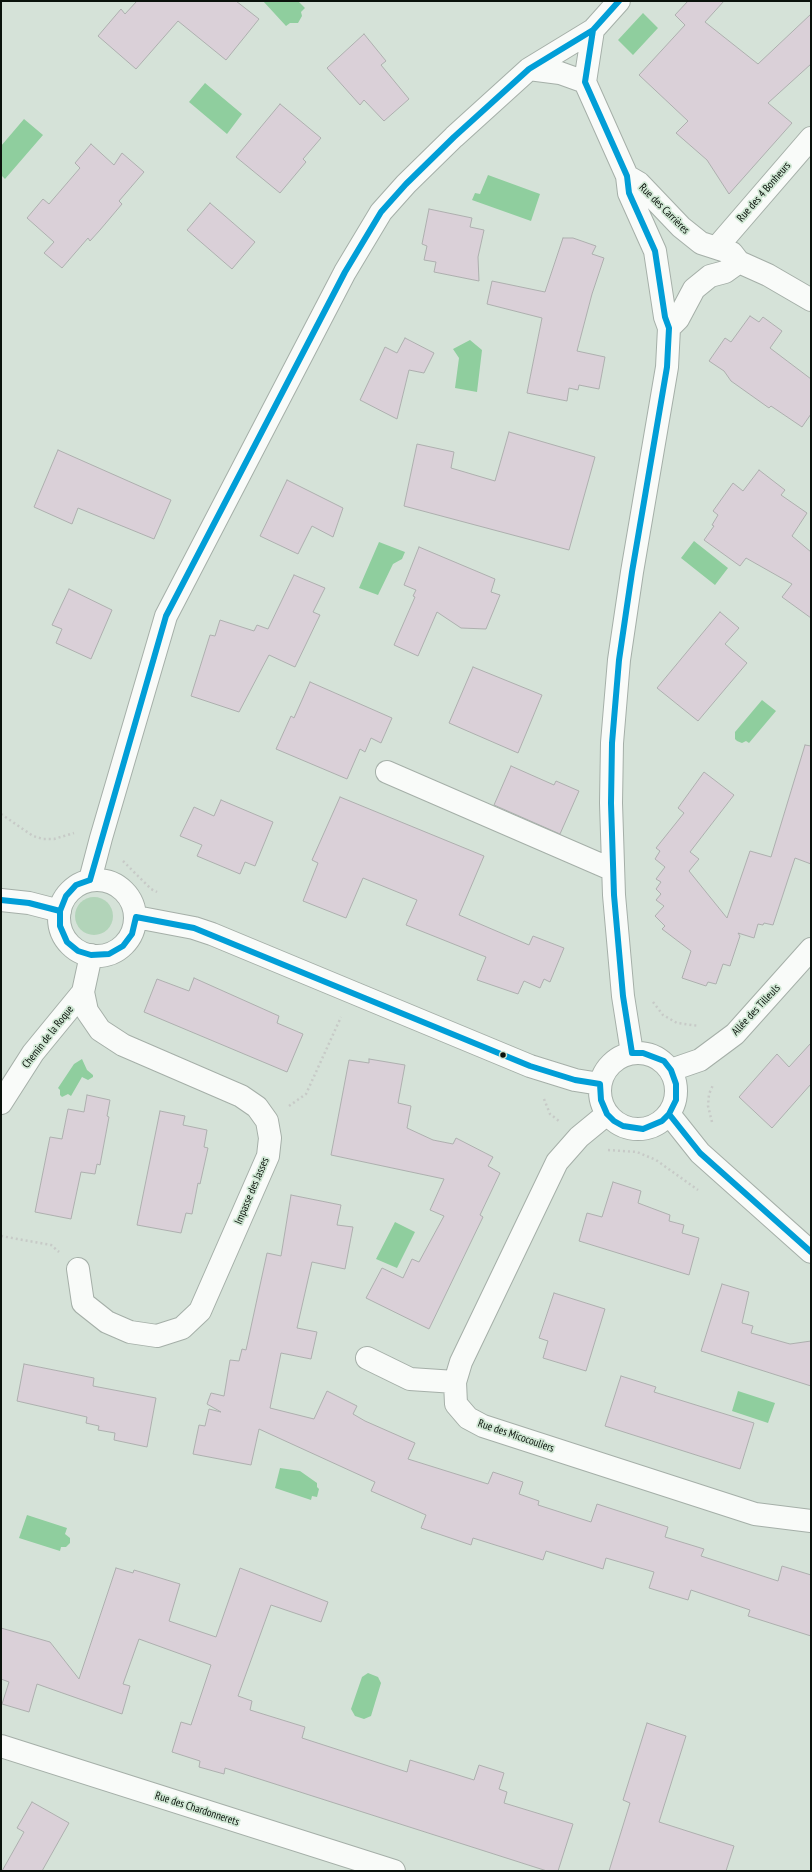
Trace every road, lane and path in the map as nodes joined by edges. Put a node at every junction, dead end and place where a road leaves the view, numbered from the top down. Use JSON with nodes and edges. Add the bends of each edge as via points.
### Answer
{"nodes":[{"id":1,"x":619,"y":1,"type":"edge"},
{"id":2,"x":592,"y":30,"type":"junction"},
{"id":3,"x":530,"y":70,"type":"junction"},
{"id":4,"x":585,"y":82,"type":"junction"},
{"id":5,"x":811,"y":138,"type":"edge"},
{"id":6,"x":627,"y":176,"type":"junction"},
{"id":7,"x":717,"y":247,"type":"junction"},
{"id":8,"x":739,"y":262,"type":"junction"},
{"id":9,"x":811,"y":300,"type":"edge"},
{"id":10,"x":669,"y":328,"type":"junction"},
{"id":11,"x":387,"y":772,"type":"dead end"},
{"id":12,"x":1,"y":814,"type":"edge"},
{"id":13,"x":101,"y":838,"type":"junction"},
{"id":14,"x":613,"y":870,"type":"junction"},
{"id":15,"x":90,"y":880,"type":"junction"},
{"id":16,"x":2,"y":894,"type":"edge"},
{"id":17,"x":164,"y":894,"type":"dead end"},
{"id":18,"x":60,"y":911,"type":"junction"},
{"id":19,"x":136,"y":917,"type":"junction"},
{"id":20,"x":811,"y":949,"type":"edge"},
{"id":21,"x":91,"y":955,"type":"junction"},
{"id":22,"x":83,"y":992,"type":"junction"},
{"id":23,"x":352,"y":992,"type":"junction"},
{"id":24,"x":632,"y":1053,"type":"junction"},
{"id":25,"x":671,"y":1070,"type":"junction"},
{"id":26,"x":600,"y":1084,"type":"junction"},
{"id":27,"x":1,"y":1103,"type":"edge"},
{"id":28,"x":607,"y":1114,"type":"junction"},
{"id":29,"x":669,"y":1114,"type":"junction"},
{"id":30,"x":267,"y":1121,"type":"junction"},
{"id":31,"x":579,"y":1137,"type":"junction"},
{"id":32,"x":702,"y":1193,"type":"dead end"},
{"id":33,"x":1,"y":1236,"type":"edge"},
{"id":34,"x":811,"y":1252,"type":"edge"},
{"id":35,"x":78,"y":1269,"type":"joint"},
{"id":36,"x":367,"y":1358,"type":"dead end"},
{"id":37,"x":455,"y":1382,"type":"junction"},
{"id":38,"x":811,"y":1521,"type":"edge"},
{"id":39,"x":2,"y":1751,"type":"edge"},
{"id":40,"x":394,"y":1871,"type":"edge"}],
"edges":[{"from":1,"to":2,"type":"street"},
{"from":2,"to":3,"type":"street"},
{"from":2,"to":4,"type":"street"},
{"from":3,"to":4,"type":"street","via":[[560,73]]},
{"from":3,"to":13,"type":"street","via":[[454,137],[406,184],[382,212],[345,272],[166,616]]},
{"from":4,"to":6,"type":"street","name":"Rue des Carrières"},
{"from":5,"to":7,"type":"street","name":"Rue des 4 Bonheurs"},
{"from":6,"to":7,"type":"street","name":"Rue des Carrières","via":[[639,183],[681,227],[701,243]]},
{"from":6,"to":10,"type":"street","name":"Rue des Carrières","via":[[628,194],[654,251]]},
{"from":7,"to":8,"type":"street","name":"Rue des Carrières","via":[[732,253]]},
{"from":8,"to":9,"type":"street","name":"Rue des Carrières","via":[[768,275]]},
{"from":8,"to":10,"type":"street","via":[[726,272],[710,276],[694,289],[678,319]]},
{"from":10,"to":14,"type":"street","name":"Rue des Carrières","via":[[667,367],[619,660],[612,743]]},
{"from":11,"to":14,"type":"street"},
{"from":12,"to":13,"type":"path","via":[[33,836],[43,839],[69,836],[88,826]]},
{"from":13,"to":15,"type":"street"},
{"from":13,"to":17,"type":"path","via":[[151,889]]},
{"from":14,"to":24,"type":"street","name":"Rue des Carrières","via":[[622,990]]},
{"from":15,"to":18,"type":"street","via":[[76,885],[66,896]]},
{"from":15,"to":19,"type":"street","via":[[104,880],[119,886],[130,897]]},
{"from":16,"to":18,"type":"street"},
{"from":18,"to":21,"type":"street","via":[[60,926],[67,942],[78,951]]},
{"from":19,"to":21,"type":"street","via":[[132,934],[123,946],[109,954]]},
{"from":19,"to":23,"type":"street","via":[[212,934]]},
{"from":20,"to":25,"type":"street","name":"Allée des Tilleuls","via":[[735,1034],[700,1060]]},
{"from":21,"to":22,"type":"street"},
{"from":22,"to":27,"type":"street","name":"Chemin de la Roque","via":[[33,1053]]},
{"from":22,"to":30,"type":"street","via":[[87,1011],[100,1030],[123,1045],[241,1096],[257,1107]]},
{"from":23,"to":26,"type":"street","via":[[530,1066],[575,1080]]},
{"from":23,"to":30,"type":"path","via":[[306,1094]]},
{"from":24,"to":25,"type":"street","via":[[643,1052],[654,1056],[664,1061]]},
{"from":24,"to":26,"type":"street","via":[[611,1063]]},
{"from":25,"to":29,"type":"street","via":[[677,1092]]},
{"from":26,"to":28,"type":"street","via":[[601,1100]]},
{"from":28,"to":29,"type":"street","via":[[614,1121],[633,1129],[653,1126]]},
{"from":28,"to":31,"type":"street","name":"Rue des Micocouliers"},
{"from":29,"to":34,"type":"street","via":[[700,1153]]},
{"from":30,"to":35,"type":"street","name":"Impasse des Jasses","via":[[270,1138],[268,1156],[200,1311],[182,1328],[157,1336],[130,1332],[108,1322],[82,1303]]},
{"from":31,"to":32,"type":"path","via":[[601,1150],[637,1152],[656,1160]]},
{"from":31,"to":37,"type":"street","name":"Rue des Micocouliers","via":[[557,1162],[461,1362]]},
{"from":33,"to":35,"type":"path","via":[[51,1245]]},
{"from":36,"to":37,"type":"street","via":[[410,1379]]},
{"from":37,"to":38,"type":"street","name":"Rue des Micocouliers","via":[[456,1404],[468,1418],[483,1426],[755,1514]]},
{"from":39,"to":40,"type":"street","name":"Rue des Chardonnerets"}]}
